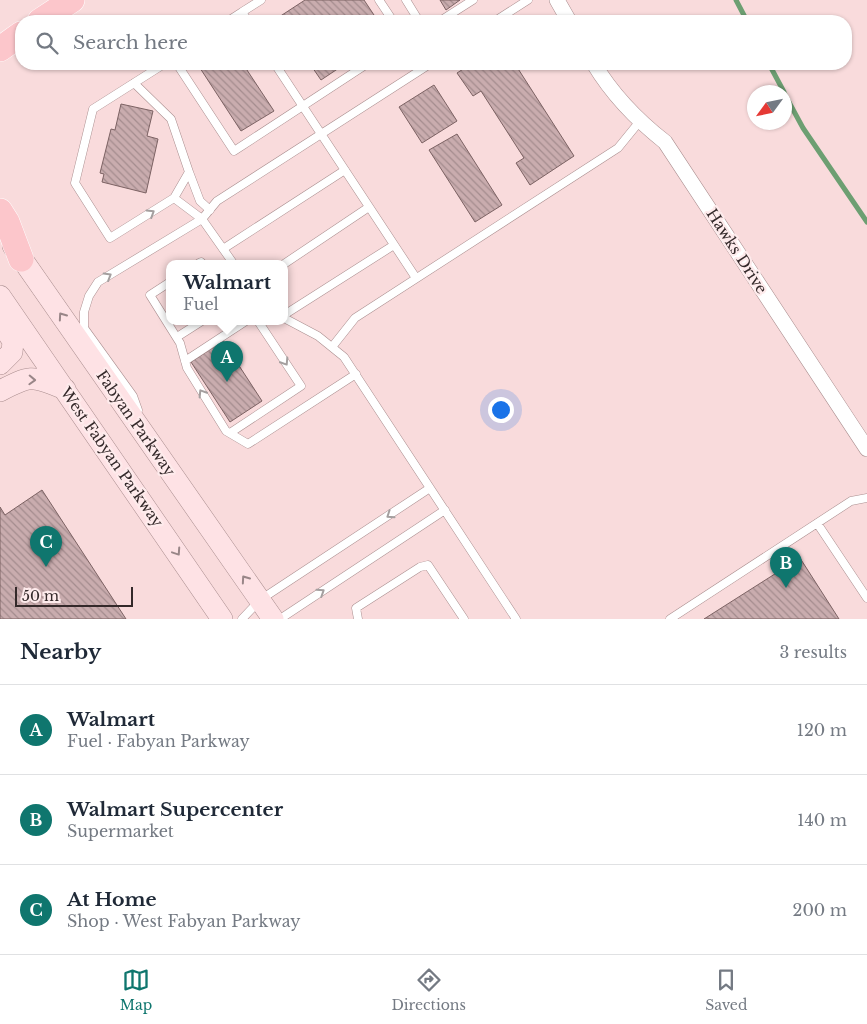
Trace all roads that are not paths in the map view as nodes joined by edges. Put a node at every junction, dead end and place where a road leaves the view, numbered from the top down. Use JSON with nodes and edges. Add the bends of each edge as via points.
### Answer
{"nodes":[{"id":1,"x":72,"y":0,"type":"edge"},
{"id":2,"x":261,"y":0,"type":"edge"},
{"id":3,"x":379,"y":0,"type":"edge"},
{"id":4,"x":406,"y":0,"type":"edge"},
{"id":5,"x":473,"y":0,"type":"edge"},
{"id":6,"x":528,"y":0,"type":"edge"},
{"id":7,"x":557,"y":0,"type":"edge"},
{"id":8,"x":242,"y":12,"type":"junction"},
{"id":9,"x":49,"y":15,"type":"edge"},
{"id":10,"x":237,"y":15,"type":"edge"},
{"id":11,"x":244,"y":15,"type":"edge"},
{"id":12,"x":389,"y":15,"type":"edge"},
{"id":13,"x":415,"y":15,"type":"edge"},
{"id":14,"x":449,"y":15,"type":"edge"},
{"id":15,"x":504,"y":15,"type":"edge"},
{"id":16,"x":566,"y":15,"type":"edge"},
{"id":17,"x":15,"y":38,"type":"edge"},
{"id":18,"x":0,"y":49,"type":"edge"},
{"id":19,"x":155,"y":70,"type":"edge"},
{"id":20,"x":181,"y":70,"type":"edge"},
{"id":21,"x":280,"y":70,"type":"edge"},
{"id":22,"x":358,"y":70,"type":"edge"},
{"id":23,"x":417,"y":70,"type":"edge"},
{"id":24,"x":598,"y":70,"type":"edge"},
{"id":25,"x":134,"y":83,"type":"junction"},
{"id":26,"x":303,"y":106,"type":"junction"},
{"id":27,"x":640,"y":121,"type":"junction"},
{"id":28,"x":321,"y":134,"type":"junction"},
{"id":29,"x":345,"y":170,"type":"junction"},
{"id":30,"x":189,"y":172,"type":"junction"},
{"id":31,"x":174,"y":198,"type":"junction"},
{"id":32,"x":369,"y":207,"type":"junction"},
{"id":33,"x":210,"y":210,"type":"junction"},
{"id":34,"x":0,"y":211,"type":"edge"},
{"id":35,"x":202,"y":219,"type":"junction"},
{"id":36,"x":0,"y":227,"type":"edge"},
{"id":37,"x":394,"y":244,"type":"junction"},
{"id":38,"x":223,"y":249,"type":"junction"},
{"id":39,"x":22,"y":258,"type":"junction"},
{"id":40,"x":230,"y":260,"type":"edge"},
{"id":41,"x":288,"y":261,"type":"edge"},
{"id":42,"x":416,"y":278,"type":"junction"},
{"id":43,"x":166,"y":285,"type":"edge"},
{"id":44,"x":0,"y":296,"type":"edge"},
{"id":45,"x":288,"y":313,"type":"edge"},
{"id":46,"x":288,"y":318,"type":"edge"},
{"id":47,"x":166,"y":320,"type":"edge"},
{"id":48,"x":0,"y":322,"type":"edge"},
{"id":49,"x":169,"y":325,"type":"edge"},
{"id":50,"x":197,"y":325,"type":"edge"},
{"id":51,"x":240,"y":325,"type":"edge"},
{"id":52,"x":261,"y":325,"type":"edge"},
{"id":53,"x":179,"y":340,"type":"junction"},
{"id":54,"x":332,"y":347,"type":"junction"},
{"id":55,"x":185,"y":362,"type":"junction"},
{"id":56,"x":0,"y":364,"type":"edge"},
{"id":57,"x":356,"y":374,"type":"junction"},
{"id":58,"x":65,"y":390,"type":"junction"},
{"id":59,"x":0,"y":391,"type":"edge"},
{"id":60,"x":230,"y":433,"type":"junction"},
{"id":61,"x":147,"y":438,"type":"junction"},
{"id":62,"x":867,"y":449,"type":"edge"},
{"id":63,"x":430,"y":488,"type":"junction"},
{"id":64,"x":867,"y":498,"type":"edge"},
{"id":65,"x":445,"y":510,"type":"junction"},
{"id":66,"x":817,"y":523,"type":"junction"},
{"id":67,"x":867,"y":598,"type":"edge"},
{"id":68,"x":260,"y":600,"type":"junction"},
{"id":69,"x":222,"y":619,"type":"edge"},
{"id":70,"x":242,"y":619,"type":"edge"},
{"id":71,"x":273,"y":619,"type":"edge"},
{"id":72,"x":280,"y":619,"type":"edge"},
{"id":73,"x":358,"y":619,"type":"edge"},
{"id":74,"x":464,"y":619,"type":"edge"},
{"id":75,"x":516,"y":619,"type":"edge"},
{"id":76,"x":670,"y":619,"type":"edge"}],
"edges":[{"from":1,"to":9,"type":"main road"},
{"from":2,"to":8,"type":"lane"},
{"from":3,"to":12,"type":"lane"},
{"from":4,"to":13,"type":"lane"},
{"from":5,"to":14,"type":"lane"},
{"from":6,"to":15,"type":"lane"},
{"from":7,"to":16,"type":"street"},
{"from":8,"to":10,"type":"lane"},
{"from":8,"to":11,"type":"lane"},
{"from":17,"to":18,"type":"main road"},
{"from":19,"to":25,"type":"lane"},
{"from":20,"to":26,"type":"lane","via":[[234,151]]},
{"from":21,"to":26,"type":"lane"},
{"from":22,"to":26,"type":"lane"},
{"from":23,"to":28,"type":"lane"},
{"from":24,"to":27,"type":"street","name":"Hawks Drive"},
{"from":25,"to":30,"type":"lane","via":[[171,119]]},
{"from":25,"to":31,"type":"lane","one_way":true,"via":[[93,109],[75,183],[110,238]]},
{"from":26,"to":28,"type":"lane"},
{"from":27,"to":42,"type":"lane","via":[[618,148]]},
{"from":27,"to":62,"type":"street","name":"Hawks Drive","via":[[665,142]]},
{"from":28,"to":29,"type":"lane"},
{"from":28,"to":33,"type":"lane","via":[[217,201]]},
{"from":29,"to":32,"type":"lane"},
{"from":29,"to":38,"type":"lane"},
{"from":30,"to":31,"type":"lane"},
{"from":30,"to":33,"type":"lane","via":[[200,201]]},
{"from":31,"to":35,"type":"lane"},
{"from":32,"to":37,"type":"lane"},
{"from":32,"to":41,"type":"lane"},
{"from":33,"to":35,"type":"lane"},
{"from":34,"to":39,"type":"main road"},
{"from":35,"to":38,"type":"lane"},
{"from":61,"to":35,"type":"lane","one_way":true,"via":[[133,396],[84,328],[84,312],[98,282]]},
{"from":36,"to":39,"type":"main road","name":"Fabyan Parkway"},
{"from":37,"to":42,"type":"lane"},
{"from":37,"to":45,"type":"lane"},
{"from":38,"to":40,"type":"lane"},
{"from":61,"to":39,"type":"main road","name":"Fabyan Parkway","one_way":true},
{"from":42,"to":54,"type":"lane","via":[[355,318]]},
{"from":43,"to":47,"type":"lane","via":[[150,295]]},
{"from":44,"to":58,"type":"main road","name":"West Fabyan Parkway"},
{"from":46,"to":54,"type":"lane"},
{"from":48,"to":56,"type":"main road","via":[[13,342],[12,352]]},
{"from":49,"to":53,"type":"lane"},
{"from":50,"to":53,"type":"lane"},
{"from":51,"to":55,"type":"lane"},
{"from":52,"to":60,"type":"lane","one_way":true,"via":[[300,386]]},
{"from":53,"to":55,"type":"lane"},
{"from":54,"to":57,"type":"lane"},
{"from":60,"to":55,"type":"lane","one_way":true},
{"from":57,"to":60,"type":"lane","via":[[248,444]]},
{"from":57,"to":63,"type":"lane"},
{"from":59,"to":58,"type":"main road","one_way":true,"via":[[24,379],[35,378]]},
{"from":58,"to":69,"type":"main road","name":"West Fabyan Parkway","one_way":true},
{"from":68,"to":61,"type":"main road","name":"Fabyan Parkway","one_way":true},
{"from":63,"to":65,"type":"lane"},
{"from":63,"to":68,"type":"lane","one_way":true},
{"from":64,"to":66,"type":"lane","via":[[851,501]]},
{"from":72,"to":65,"type":"lane","one_way":true},
{"from":65,"to":75,"type":"lane"},
{"from":66,"to":67,"type":"lane"},
{"from":66,"to":76,"type":"lane"},
{"from":68,"to":70,"type":"lane"},
{"from":68,"to":71,"type":"main road","name":"Fabyan Parkway"},
{"from":73,"to":74,"type":"lane","via":[[356,608],[420,566],[428,565]]}]}
